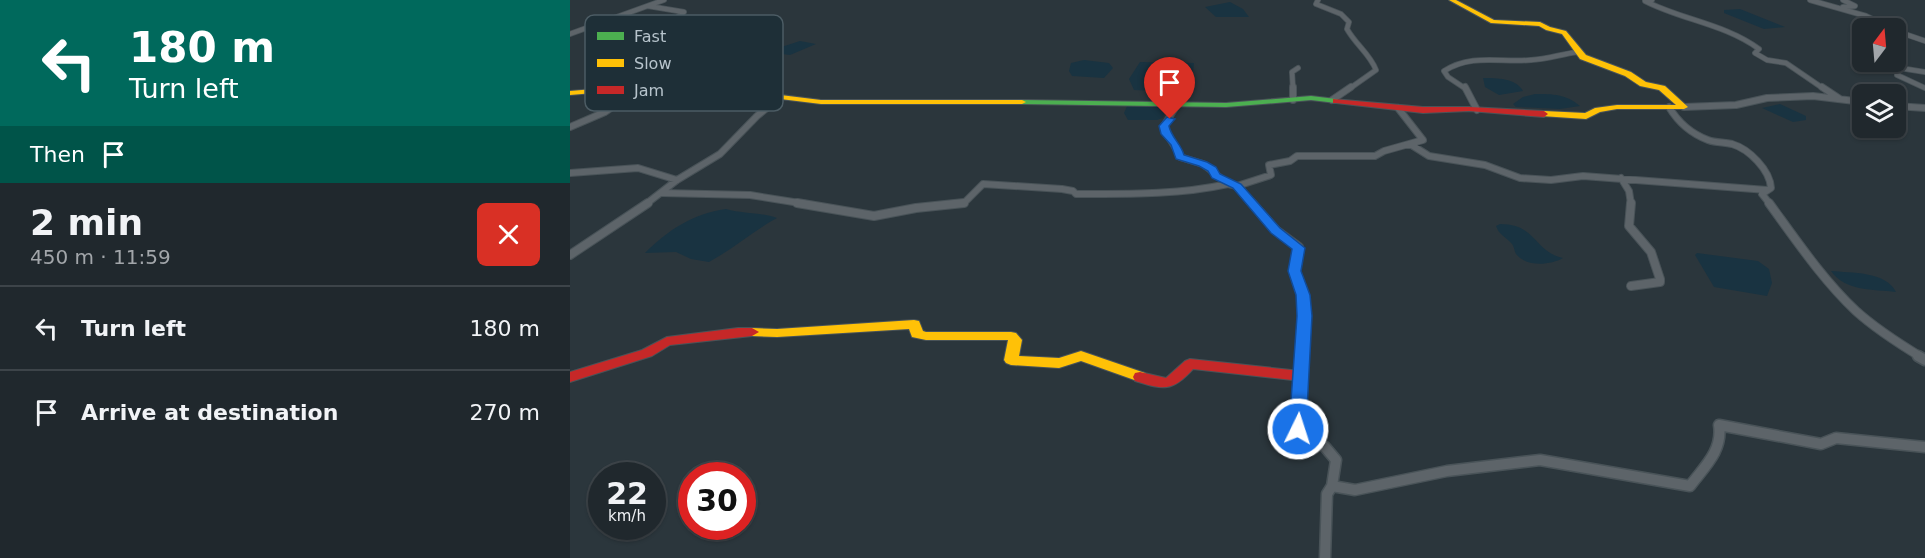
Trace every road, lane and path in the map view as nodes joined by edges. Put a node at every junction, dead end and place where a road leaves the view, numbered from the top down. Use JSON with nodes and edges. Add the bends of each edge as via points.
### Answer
{"nodes":[{"id":1,"x":664,"y":0,"type":"edge"},
{"id":2,"x":1318,"y":0,"type":"edge"},
{"id":3,"x":1452,"y":0,"type":"edge"},
{"id":4,"x":1652,"y":0,"type":"edge"},
{"id":5,"x":1810,"y":0,"type":"edge"},
{"id":6,"x":1843,"y":0,"type":"edge"},
{"id":7,"x":648,"y":6,"type":"junction"},
{"id":8,"x":1837,"y":7,"type":"junction"},
{"id":9,"x":623,"y":15,"type":"edge"},
{"id":10,"x":680,"y":15,"type":"edge"},
{"id":11,"x":1870,"y":18,"type":"edge"},
{"id":12,"x":585,"y":29,"type":"edge"},
{"id":13,"x":570,"y":34,"type":"edge"},
{"id":14,"x":1906,"y":34,"type":"edge"},
{"id":15,"x":1925,"y":41,"type":"edge"},
{"id":16,"x":1578,"y":52,"type":"junction"},
{"id":17,"x":1298,"y":68,"type":"dead end"},
{"id":18,"x":1925,"y":72,"type":"edge"},
{"id":19,"x":1925,"y":88,"type":"edge"},
{"id":20,"x":585,"y":92,"type":"edge"},
{"id":21,"x":570,"y":93,"type":"edge"},
{"id":22,"x":783,"y":97,"type":"edge"},
{"id":23,"x":1840,"y":99,"type":"junction"},
{"id":24,"x":1293,"y":100,"type":"junction"},
{"id":25,"x":1332,"y":100,"type":"junction"},
{"id":26,"x":1852,"y":101,"type":"edge"},
{"id":27,"x":1178,"y":103,"type":"junction"},
{"id":28,"x":1669,"y":107,"type":"junction"},
{"id":29,"x":1684,"y":107,"type":"junction"},
{"id":30,"x":1906,"y":107,"type":"edge"},
{"id":31,"x":1398,"y":108,"type":"junction"},
{"id":32,"x":1925,"y":108,"type":"edge"},
{"id":33,"x":1477,"y":110,"type":"junction"},
{"id":34,"x":607,"y":111,"type":"edge"},
{"id":35,"x":762,"y":111,"type":"edge"},
{"id":36,"x":570,"y":127,"type":"edge"},
{"id":37,"x":1410,"y":144,"type":"junction"},
{"id":38,"x":570,"y":173,"type":"edge"},
{"id":39,"x":1620,"y":178,"type":"junction"},
{"id":40,"x":677,"y":180,"type":"junction"},
{"id":41,"x":1232,"y":185,"type":"junction"},
{"id":42,"x":1767,"y":190,"type":"junction"},
{"id":43,"x":662,"y":193,"type":"junction"},
{"id":44,"x":570,"y":255,"type":"edge"},
{"id":45,"x":1631,"y":286,"type":"dead end"},
{"id":46,"x":1925,"y":360,"type":"edge"},
{"id":47,"x":1301,"y":376,"type":"junction"},
{"id":48,"x":570,"y":377,"type":"edge"},
{"id":49,"x":1925,"y":447,"type":"edge"},
{"id":50,"x":1332,"y":486,"type":"junction"},
{"id":51,"x":1324,"y":558,"type":"edge"}],
"edges":[{"from":1,"to":7,"type":"street"},
{"from":2,"to":25,"type":"street","via":[[1316,4],[1341,14],[1349,22],[1347,29],[1356,45],[1371,57],[1376,70]]},
{"from":3,"to":16,"type":"street","via":[[1493,22],[1540,24],[1564,32]]},
{"from":4,"to":23,"type":"street","via":[[1646,1],[1663,12],[1747,39],[1759,50],[1755,53],[1785,63]]},
{"from":5,"to":8,"type":"street"},
{"from":6,"to":8,"type":"street","via":[[1855,6]]},
{"from":7,"to":9,"type":"street"},
{"from":7,"to":10,"type":"street","via":[[684,12]]},
{"from":8,"to":11,"type":"street"},
{"from":12,"to":13,"type":"street"},
{"from":14,"to":15,"type":"street"},
{"from":16,"to":29,"type":"street","via":[[1642,84],[1662,88]]},
{"from":16,"to":33,"type":"street","via":[[1536,59],[1453,63],[1444,71],[1466,88]]},
{"from":17,"to":24,"type":"street","via":[[1292,72]]},
{"from":18,"to":19,"type":"street","via":[[1899,68],[1897,75]]},
{"from":20,"to":21,"type":"street"},
{"from":22,"to":27,"type":"street","via":[[821,102]]},
{"from":23,"to":26,"type":"street"},
{"from":23,"to":29,"type":"street","via":[[1786,97],[1736,105]]},
{"from":24,"to":25,"type":"street"},
{"from":24,"to":27,"type":"street","via":[[1226,105]]},
{"from":25,"to":31,"type":"street"},
{"from":27,"to":41,"type":"street","via":[[1164,126],[1179,157],[1203,164]]},
{"from":28,"to":29,"type":"street"},
{"from":28,"to":33,"type":"street","via":[[1617,107],[1586,116]]},
{"from":28,"to":42,"type":"street","via":[[1693,132],[1714,142],[1732,144],[1752,158],[1767,171],[1772,182]]},
{"from":30,"to":32,"type":"street"},
{"from":31,"to":33,"type":"street"},
{"from":31,"to":37,"type":"street","via":[[1423,140]]},
{"from":34,"to":36,"type":"street"},
{"from":35,"to":40,"type":"street","via":[[720,154]]},
{"from":37,"to":39,"type":"street","via":[[1429,156],[1485,165],[1521,178]]},
{"from":37,"to":41,"type":"street","via":[[1375,156],[1297,156],[1269,165],[1271,175]]},
{"from":38,"to":40,"type":"street","via":[[638,168]]},
{"from":39,"to":42,"type":"street"},
{"from":39,"to":45,"type":"street","via":[[1631,201],[1629,225],[1651,252],[1660,279]]},
{"from":40,"to":43,"type":"street"},
{"from":41,"to":43,"type":"street","via":[[1142,196],[982,184],[964,203],[874,216],[750,195]]},
{"from":41,"to":47,"type":"street","via":[[1299,248],[1295,271],[1305,316]]},
{"from":42,"to":46,"type":"street","via":[[1762,194],[1793,238],[1848,303]]},
{"from":43,"to":44,"type":"street"},
{"from":47,"to":48,"type":"street","via":[[1191,364],[1173,382],[1163,385],[1081,356],[1059,363],[1011,360],[1015,340],[1011,336],[926,336],[917,334],[914,324],[738,332],[667,341],[647,353]]},
{"from":47,"to":50,"type":"street","via":[[1298,429],[1336,459]]},
{"from":49,"to":50,"type":"street","via":[[1836,438],[1821,444],[1719,425],[1718,446],[1712,461],[1690,486],[1540,460],[1447,471],[1355,490]]},
{"from":50,"to":51,"type":"street","via":[[1328,494]]}]}
